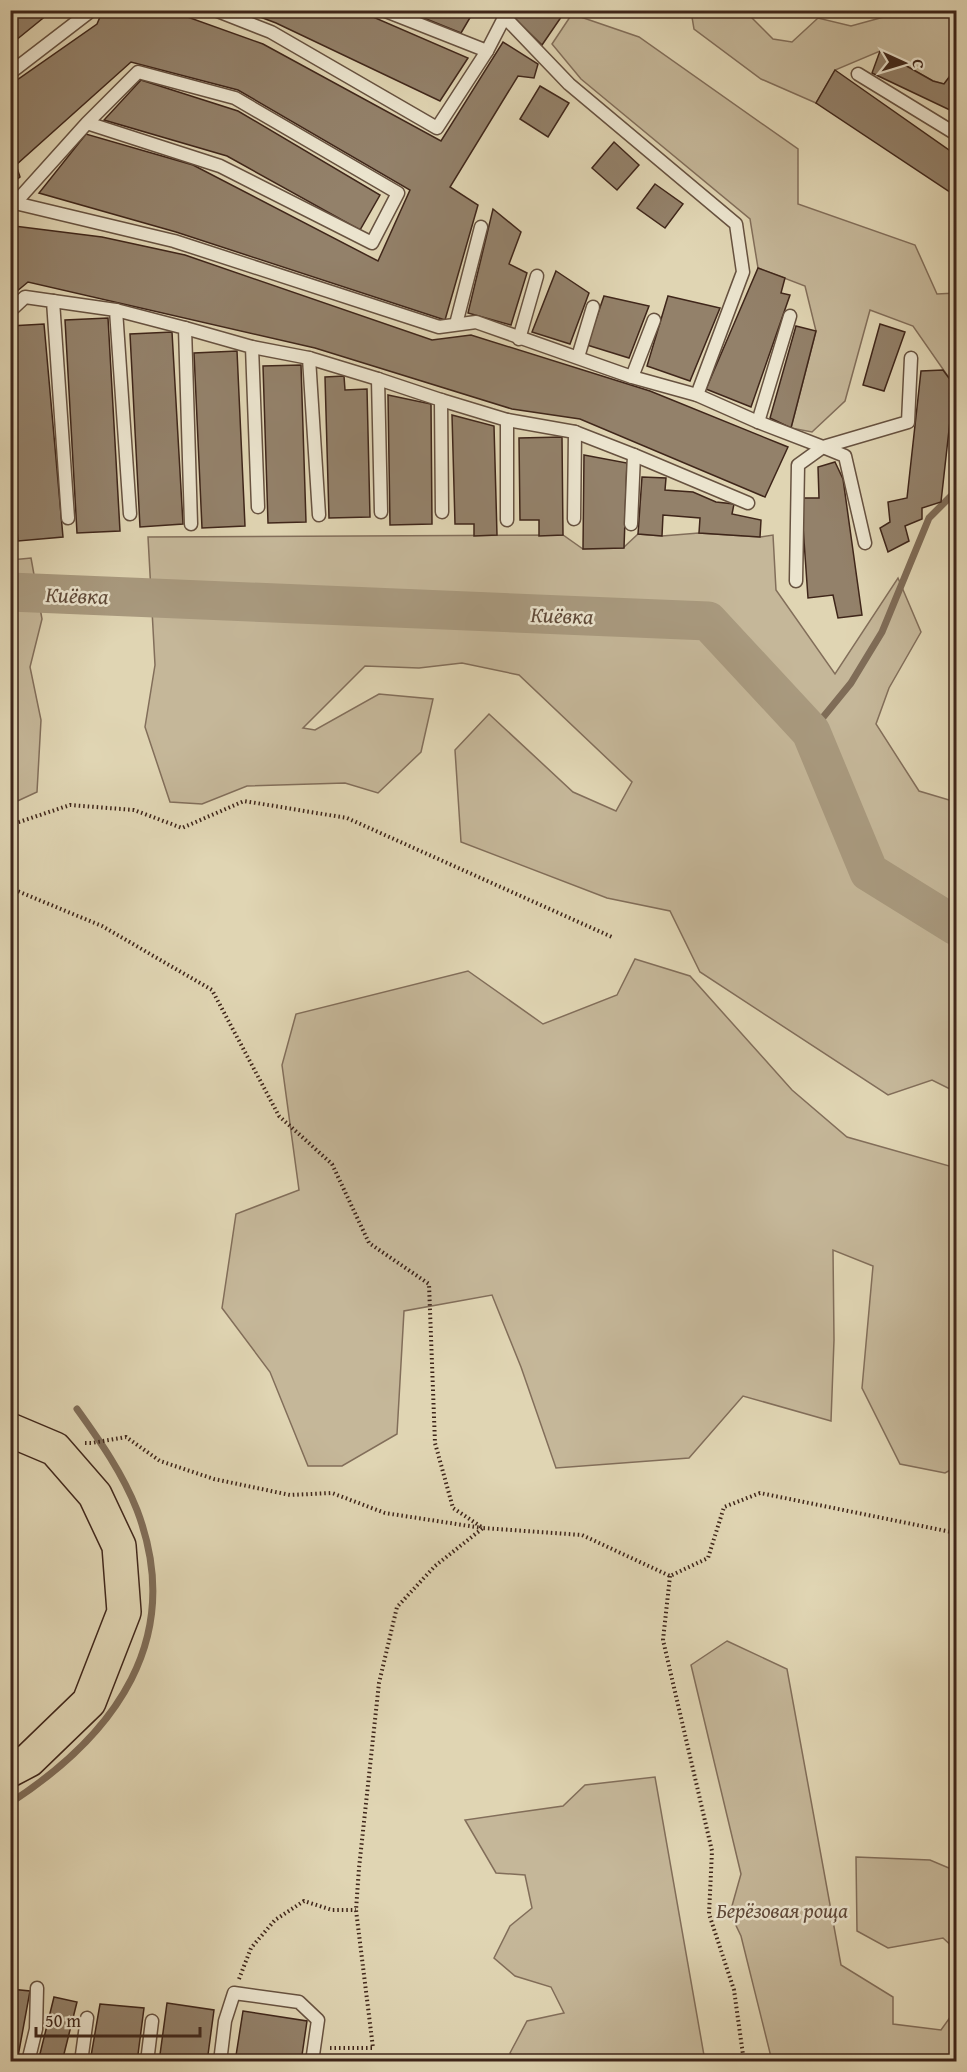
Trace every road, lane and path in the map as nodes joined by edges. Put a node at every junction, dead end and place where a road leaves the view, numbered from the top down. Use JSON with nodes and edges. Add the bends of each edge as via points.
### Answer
{"nodes":[{"id":1,"x":92,"y":10,"type":"edge"},
{"id":2,"x":215,"y":10,"type":"edge"},
{"id":3,"x":383,"y":10,"type":"edge"},
{"id":4,"x":501,"y":14,"type":"edge"},
{"id":5,"x":487,"y":51,"type":"junction"},
{"id":6,"x":10,"y":73,"type":"edge"},
{"id":7,"x":858,"y":74,"type":"dead end"},
{"id":8,"x":87,"y":123,"type":"junction"},
{"id":9,"x":956,"y":132,"type":"edge"},
{"id":10,"x":13,"y":205,"type":"edge"},
{"id":11,"x":481,"y":227,"type":"dead end"},
{"id":12,"x":537,"y":276,"type":"dead end"},
{"id":13,"x":52,"y":301,"type":"junction"},
{"id":14,"x":593,"y":307,"type":"dead end"},
{"id":15,"x":116,"y":310,"type":"junction"},
{"id":16,"x":10,"y":311,"type":"edge"},
{"id":17,"x":790,"y":316,"type":"dead end"},
{"id":18,"x":654,"y":320,"type":"dead end"},
{"id":19,"x":456,"y":324,"type":"junction"},
{"id":20,"x":185,"y":328,"type":"junction"},
{"id":21,"x":519,"y":339,"type":"junction"},
{"id":22,"x":252,"y":347,"type":"junction"},
{"id":23,"x":578,"y":357,"type":"junction"},
{"id":24,"x":910,"y":357,"type":"dead end"},
{"id":25,"x":309,"y":358,"type":"junction"},
{"id":26,"x":632,"y":377,"type":"junction"},
{"id":27,"x":378,"y":379,"type":"junction"},
{"id":28,"x":697,"y":395,"type":"junction"},
{"id":29,"x":441,"y":400,"type":"junction"},
{"id":30,"x":507,"y":420,"type":"junction"},
{"id":31,"x":758,"y":422,"type":"junction"},
{"id":32,"x":575,"y":432,"type":"junction"},
{"id":33,"x":823,"y":447,"type":"junction"},
{"id":34,"x":634,"y":455,"type":"junction"},
{"id":35,"x":748,"y":504,"type":"dead end"},
{"id":36,"x":258,"y":507,"type":"dead end"},
{"id":37,"x":381,"y":512,"type":"dead end"},
{"id":38,"x":442,"y":512,"type":"dead end"},
{"id":39,"x":130,"y":514,"type":"dead end"},
{"id":40,"x":319,"y":515,"type":"dead end"},
{"id":41,"x":68,"y":518,"type":"dead end"},
{"id":42,"x":574,"y":519,"type":"dead end"},
{"id":43,"x":507,"y":520,"type":"dead end"},
{"id":44,"x":191,"y":524,"type":"dead end"},
{"id":45,"x":631,"y":524,"type":"dead end"},
{"id":46,"x":865,"y":543,"type":"dead end"},
{"id":47,"x":796,"y":581,"type":"dead end"},
{"id":48,"x":10,"y":825,"type":"edge"},
{"id":49,"x":10,"y":888,"type":"edge"},
{"id":50,"x":612,"y":937,"type":"dead end"},
{"id":51,"x":10,"y":1430,"type":"edge"},
{"id":52,"x":80,"y":1442,"type":"dead end"},
{"id":53,"x":483,"y":1528,"type":"junction"},
{"id":54,"x":957,"y":1533,"type":"edge"},
{"id":55,"x":670,"y":1576,"type":"junction"},
{"id":56,"x":10,"y":1770,"type":"edge"},
{"id":57,"x":356,"y":1910,"type":"junction"},
{"id":58,"x":38,"y":1988,"type":"dead end"},
{"id":59,"x":234,"y":1993,"type":"junction"},
{"id":60,"x":87,"y":2018,"type":"dead end"},
{"id":61,"x":152,"y":2021,"type":"dead end"},
{"id":62,"x":314,"y":2048,"type":"junction"},
{"id":63,"x":28,"y":2061,"type":"edge"},
{"id":64,"x":81,"y":2061,"type":"edge"},
{"id":65,"x":147,"y":2061,"type":"edge"},
{"id":66,"x":220,"y":2061,"type":"edge"},
{"id":67,"x":312,"y":2061,"type":"edge"},
{"id":68,"x":744,"y":2061,"type":"edge"}],
"edges":[{"from":1,"to":6,"type":"lane"},
{"from":2,"to":5,"type":"lane","via":[[271,32],[437,128]]},
{"from":3,"to":5,"type":"lane"},
{"from":4,"to":5,"type":"lane"},
{"from":4,"to":28,"type":"lane","via":[[569,84],[736,224],[743,272]]},
{"from":7,"to":9,"type":"lane"},
{"from":8,"to":8,"type":"lane","via":[[220,166],[372,243],[398,192],[235,98],[138,72]]},
{"from":8,"to":10,"type":"lane"},
{"from":10,"to":19,"type":"lane","via":[[174,241],[439,327]]},
{"from":11,"to":19,"type":"lane"},
{"from":12,"to":21,"type":"lane"},
{"from":13,"to":15,"type":"lane"},
{"from":13,"to":16,"type":"lane","via":[[25,297]]},
{"from":13,"to":41,"type":"lane"},
{"from":14,"to":23,"type":"lane"},
{"from":15,"to":20,"type":"lane"},
{"from":15,"to":39,"type":"lane"},
{"from":17,"to":31,"type":"lane"},
{"from":18,"to":26,"type":"lane"},
{"from":19,"to":21,"type":"lane","via":[[476,322]]},
{"from":20,"to":22,"type":"lane"},
{"from":20,"to":44,"type":"lane"},
{"from":21,"to":23,"type":"lane"},
{"from":22,"to":25,"type":"lane"},
{"from":22,"to":36,"type":"lane"},
{"from":23,"to":26,"type":"lane"},
{"from":24,"to":33,"type":"lane","via":[[908,422]]},
{"from":25,"to":27,"type":"lane"},
{"from":25,"to":40,"type":"lane"},
{"from":26,"to":28,"type":"lane"},
{"from":27,"to":29,"type":"lane"},
{"from":27,"to":37,"type":"lane"},
{"from":28,"to":31,"type":"lane"},
{"from":29,"to":30,"type":"lane"},
{"from":29,"to":38,"type":"lane"},
{"from":30,"to":32,"type":"lane"},
{"from":30,"to":43,"type":"lane"},
{"from":31,"to":33,"type":"lane"},
{"from":32,"to":34,"type":"lane"},
{"from":32,"to":42,"type":"lane"},
{"from":33,"to":46,"type":"lane","via":[[845,456]]},
{"from":33,"to":47,"type":"lane","via":[[798,465]]},
{"from":34,"to":35,"type":"lane"},
{"from":34,"to":45,"type":"lane"},
{"from":48,"to":50,"type":"path","via":[[70,805],[134,810],[182,828],[244,801],[347,818]]},
{"from":49,"to":53,"type":"path","via":[[102,926],[212,990],[279,1116],[332,1164],[369,1243],[429,1284],[435,1443],[453,1508]]},
{"from":51,"to":56,"type":"highway","via":[[55,1449],[95,1496],[120,1546],[124,1612],[89,1702],[29,1760]]},
{"from":52,"to":53,"type":"path","via":[[126,1437],[160,1461],[214,1479],[290,1495],[332,1493],[385,1513]]},
{"from":53,"to":55,"type":"path","via":[[582,1535]]},
{"from":53,"to":57,"type":"path","via":[[435,1566],[397,1607],[379,1683]]},
{"from":54,"to":55,"type":"path","via":[[760,1492],[724,1507],[708,1558]]},
{"from":55,"to":68,"type":"path","via":[[663,1640],[712,1851],[709,1914],[734,1990]]},
{"from":57,"to":59,"type":"path","via":[[332,1910],[304,1902],[275,1920],[251,1948]]},
{"from":57,"to":62,"type":"path","via":[[374,2048]]},
{"from":58,"to":63,"type":"lane","via":[[36,2029]]},
{"from":59,"to":62,"type":"lane","via":[[299,2002],[318,2020]]},
{"from":59,"to":66,"type":"lane","via":[[225,2021]]},
{"from":60,"to":64,"type":"lane"},
{"from":61,"to":65,"type":"lane"},
{"from":62,"to":67,"type":"lane"}]}
